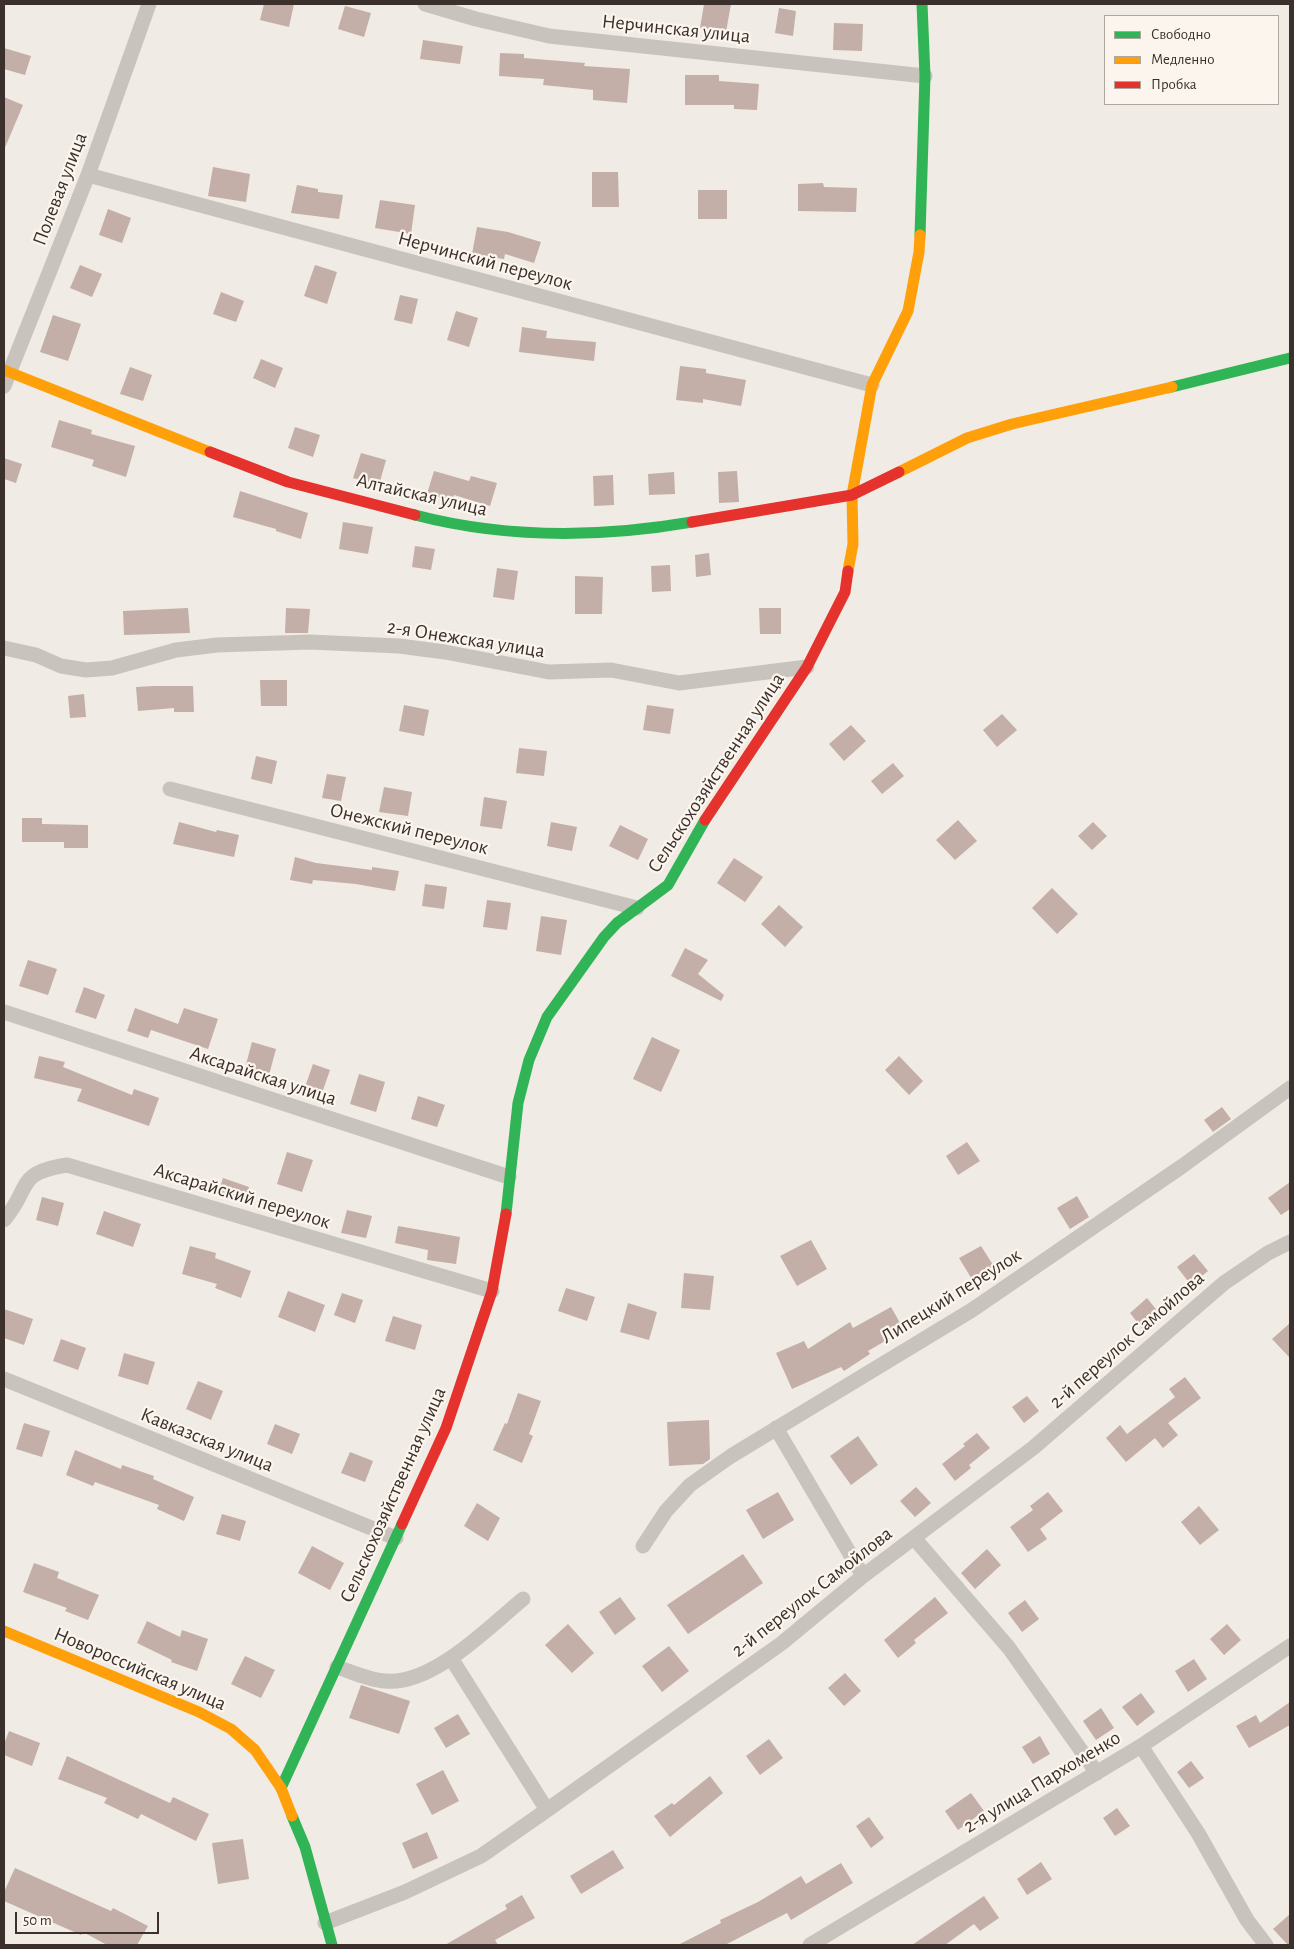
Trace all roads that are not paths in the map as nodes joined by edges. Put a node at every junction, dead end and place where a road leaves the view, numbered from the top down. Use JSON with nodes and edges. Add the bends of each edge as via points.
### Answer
{"nodes":[{"id":1,"x":148,"y":4,"type":"edge"},
{"id":2,"x":425,"y":4,"type":"edge"},
{"id":3,"x":922,"y":4,"type":"edge"},
{"id":4,"x":926,"y":76,"type":"junction"},
{"id":5,"x":88,"y":175,"type":"junction"},
{"id":6,"x":1290,"y":358,"type":"edge"},
{"id":7,"x":6,"y":376,"type":"edge"},
{"id":8,"x":872,"y":385,"type":"junction"},
{"id":9,"x":852,"y":495,"type":"junction"},
{"id":10,"x":4,"y":648,"type":"edge"},
{"id":11,"x":807,"y":667,"type":"junction"},
{"id":12,"x":170,"y":789,"type":"dead end"},
{"id":13,"x":637,"y":908,"type":"junction"},
{"id":14,"x":4,"y":1012,"type":"edge"},
{"id":15,"x":1290,"y":1088,"type":"edge"},
{"id":16,"x":509,"y":1177,"type":"junction"},
{"id":17,"x":4,"y":1220,"type":"edge"},
{"id":18,"x":1290,"y":1242,"type":"edge"},
{"id":19,"x":492,"y":1292,"type":"junction"},
{"id":20,"x":4,"y":1379,"type":"edge"},
{"id":21,"x":776,"y":1428,"type":"junction"},
{"id":22,"x":396,"y":1538,"type":"junction"},
{"id":23,"x":914,"y":1538,"type":"junction"},
{"id":24,"x":643,"y":1546,"type":"dead end"},
{"id":25,"x":863,"y":1576,"type":"junction"},
{"id":26,"x":523,"y":1599,"type":"dead end"},
{"id":27,"x":4,"y":1631,"type":"edge"},
{"id":28,"x":1290,"y":1646,"type":"edge"},
{"id":29,"x":451,"y":1658,"type":"junction"},
{"id":30,"x":337,"y":1667,"type":"junction"},
{"id":31,"x":1141,"y":1746,"type":"junction"},
{"id":32,"x":1097,"y":1773,"type":"junction"},
{"id":33,"x":281,"y":1788,"type":"junction"},
{"id":34,"x":546,"y":1810,"type":"junction"},
{"id":35,"x":325,"y":1923,"type":"junction"},
{"id":36,"x":332,"y":1945,"type":"edge"},
{"id":37,"x":810,"y":1945,"type":"edge"},
{"id":38,"x":1266,"y":1945,"type":"edge"}],
"edges":[{"from":1,"to":5,"type":"street","name":"Полевая улица"},
{"from":2,"to":4,"type":"street","name":"Нерчинская улица","via":[[549,36]]},
{"from":3,"to":4,"type":"street","name":"Сельскохозяйственная улица"},
{"from":4,"to":8,"type":"street","name":"Сельскохозяйственная улица","via":[[919,252],[908,311]]},
{"from":5,"to":7,"type":"street","name":"Полевая улица"},
{"from":5,"to":8,"type":"street","name":"Нерчинский переулок"},
{"from":6,"to":9,"type":"street","name":"Алтайская улица","via":[[967,438]]},
{"from":7,"to":9,"type":"street","name":"Алтайская улица","via":[[288,482],[438,520],[514,533],[589,535],[688,524]]},
{"from":8,"to":9,"type":"street","name":"Сельскохозяйственная улица"},
{"from":9,"to":11,"type":"street","name":"Сельскохозяйственная улица","via":[[853,544],[845,592]]},
{"from":10,"to":11,"type":"street","name":"2-я Онежская улица","via":[[36,655],[61,666],[86,670],[112,668],[176,650],[217,645],[310,642],[399,646],[548,672],[611,670],[679,683]]},
{"from":11,"to":13,"type":"street","name":"Сельскохозяйственная улица","via":[[694,836],[668,885]]},
{"from":12,"to":13,"type":"street","name":"Онежский переулок"},
{"from":13,"to":16,"type":"street","name":"Сельскохозяйственная улица","via":[[604,937],[547,1017],[528,1060]]},
{"from":14,"to":16,"type":"street","name":"Аксарайская улица"},
{"from":15,"to":21,"type":"street","name":"Липецкий переулок","via":[[972,1310]]},
{"from":16,"to":19,"type":"street","name":"Сельскохозяйственная улица","via":[[505,1226]]},
{"from":17,"to":19,"type":"street","name":"Аксарайский переулок","via":[[29,1177],[45,1168],[67,1165]]},
{"from":18,"to":23,"type":"street","name":"2-й переулок Самойлова","via":[[1224,1283],[1033,1448]]},
{"from":19,"to":22,"type":"street","name":"Сельскохозяйственная улица","via":[[446,1428]]},
{"from":20,"to":22,"type":"street","name":"Кавказская улица"},
{"from":21,"to":24,"type":"street","name":"Липецкий переулок","via":[[690,1485],[666,1511]]},
{"from":21,"to":25,"type":"street"},
{"from":22,"to":30,"type":"street","name":"Сельскохозяйственная улица"},
{"from":23,"to":25,"type":"street","name":"2-й переулок Самойлова"},
{"from":23,"to":32,"type":"street","via":[[1009,1648]]},
{"from":25,"to":34,"type":"street","name":"2-й переулок Самойлова","via":[[782,1643]]},
{"from":26,"to":29,"type":"street"},
{"from":27,"to":33,"type":"street","name":"Новороссийская улица","via":[[199,1712],[231,1729],[256,1750]]},
{"from":28,"to":31,"type":"street","name":"2-я улица Пархоменко"},
{"from":29,"to":30,"type":"street","via":[[414,1678],[385,1682]]},
{"from":29,"to":34,"type":"street"},
{"from":30,"to":33,"type":"street","name":"Сельскохозяйственная улица"},
{"from":31,"to":32,"type":"street","name":"2-я улица Пархоменко"},
{"from":31,"to":38,"type":"street","via":[[1198,1833],[1247,1920]]},
{"from":32,"to":37,"type":"street","name":"2-я улица Пархоменко"},
{"from":33,"to":35,"type":"street","name":"Новороссийская улица","via":[[305,1847]]},
{"from":34,"to":35,"type":"street","name":"2-й переулок Самойлова","via":[[481,1856],[405,1892]]},
{"from":35,"to":36,"type":"street","name":"Новороссийская улица"}]}
